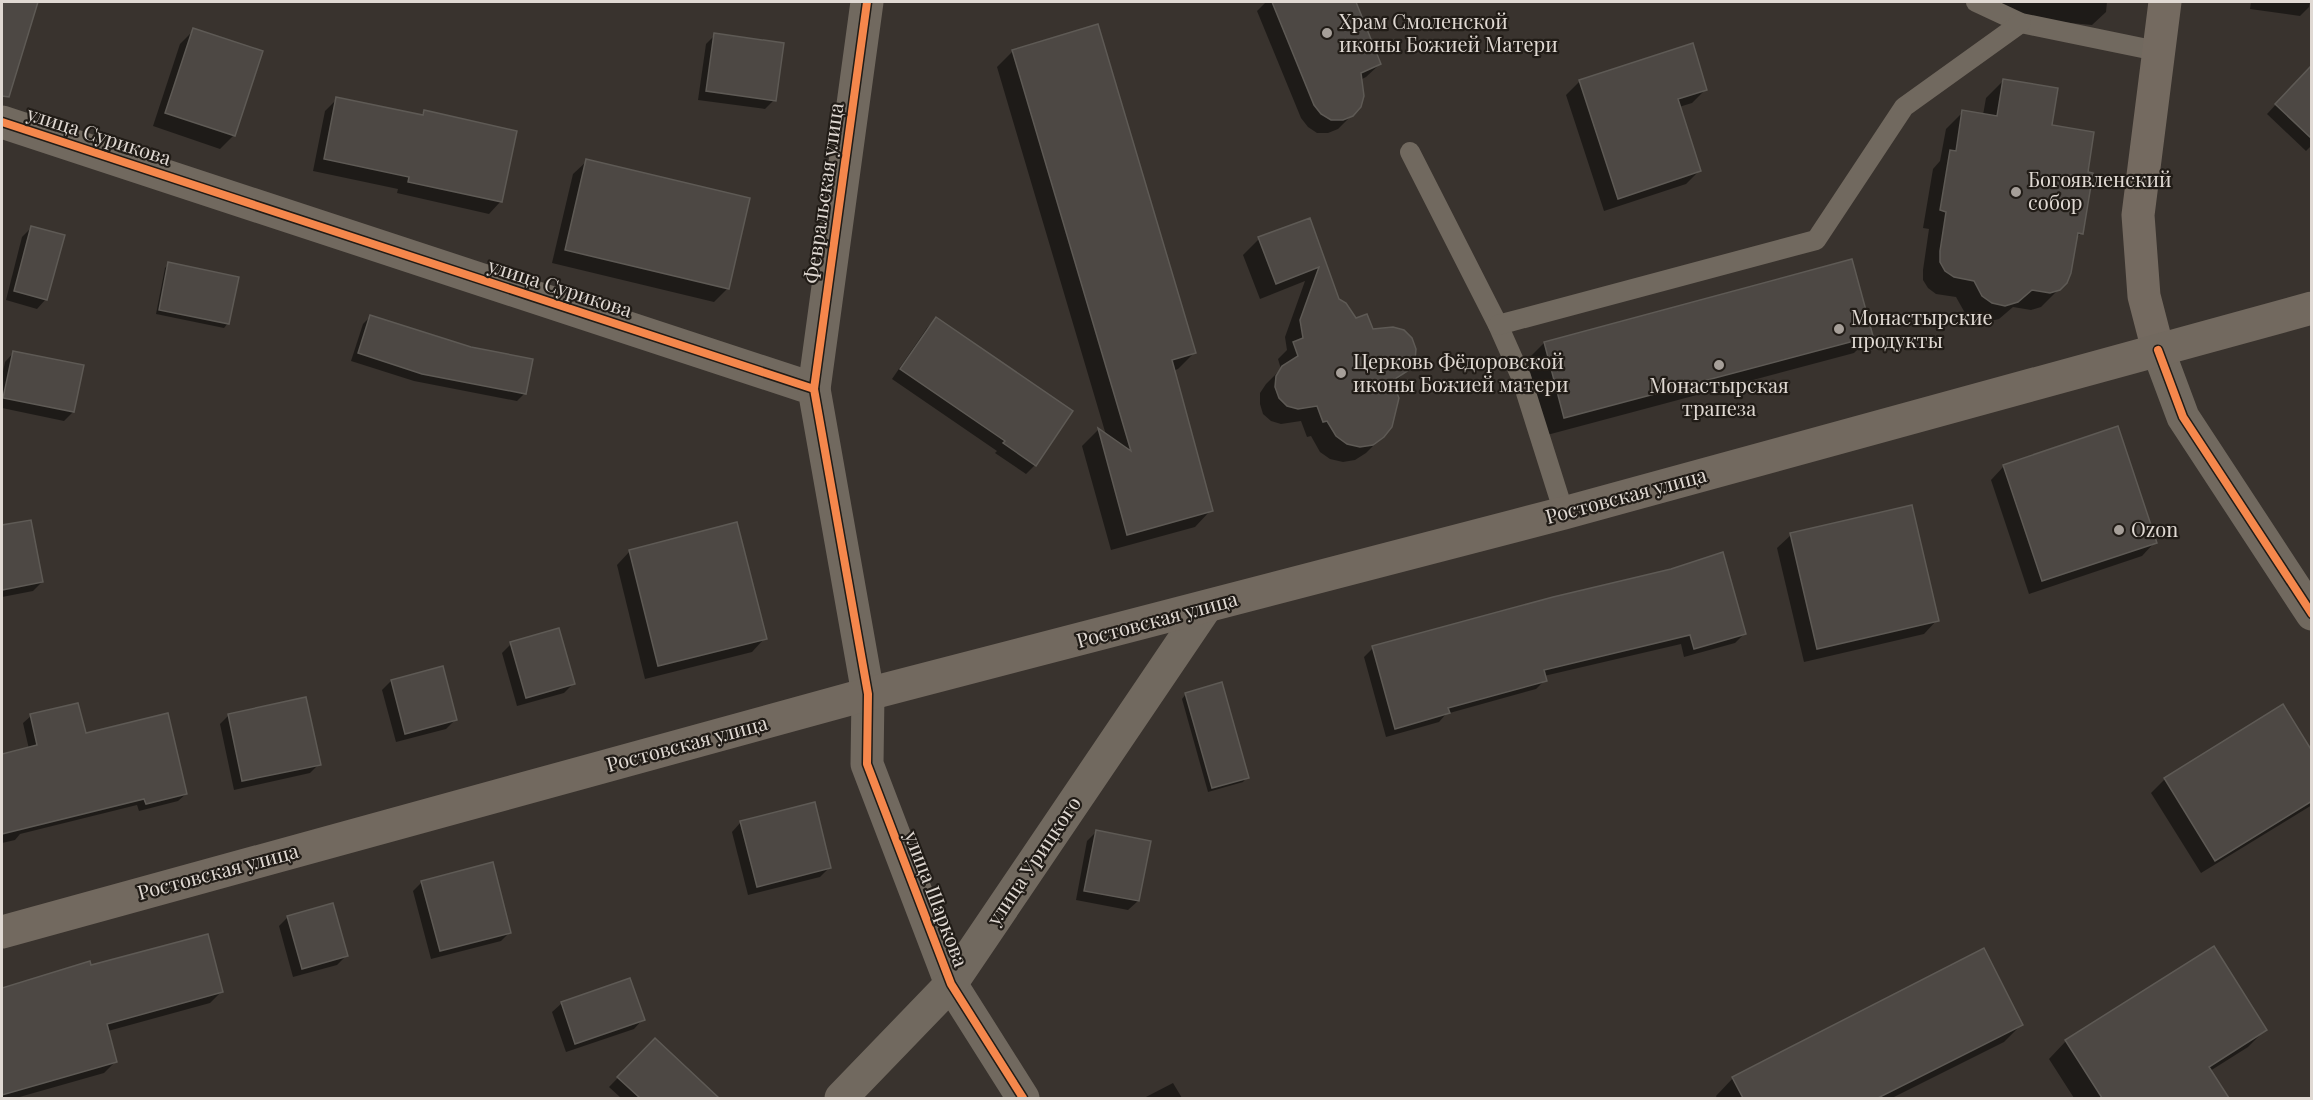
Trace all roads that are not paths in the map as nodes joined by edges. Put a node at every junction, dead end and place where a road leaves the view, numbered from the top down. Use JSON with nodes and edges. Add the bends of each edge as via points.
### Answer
{"nodes":[{"id":1,"x":867,"y":2,"type":"edge"},
{"id":2,"x":1976,"y":2,"type":"edge"},
{"id":3,"x":2165,"y":2,"type":"edge"},
{"id":4,"x":2021,"y":23,"type":"junction"},
{"id":5,"x":2157,"y":51,"type":"junction"},
{"id":6,"x":2,"y":122,"type":"edge"},
{"id":7,"x":1410,"y":152,"type":"dead end"},
{"id":8,"x":2312,"y":308,"type":"edge"},
{"id":9,"x":1498,"y":325,"type":"junction"},
{"id":10,"x":2158,"y":350,"type":"junction"},
{"id":11,"x":814,"y":388,"type":"junction"},
{"id":12,"x":1564,"y":513,"type":"junction"},
{"id":13,"x":1206,"y":607,"type":"junction"},
{"id":14,"x":2312,"y":614,"type":"edge"},
{"id":15,"x":868,"y":694,"type":"junction"},
{"id":16,"x":2,"y":932,"type":"edge"},
{"id":17,"x":951,"y":984,"type":"junction"},
{"id":18,"x":841,"y":1098,"type":"edge"},
{"id":19,"x":1023,"y":1098,"type":"edge"}],
"edges":[{"from":1,"to":11,"type":"street","name":"Февральская улица"},
{"from":2,"to":4,"type":"lane"},
{"from":3,"to":5,"type":"main road"},
{"from":4,"to":5,"type":"lane"},
{"from":4,"to":9,"type":"lane","via":[[1904,106],[1816,240]]},
{"from":5,"to":10,"type":"main road","via":[[2138,215],[2144,296]]},
{"from":6,"to":11,"type":"street","name":"улица Сурикова"},
{"from":7,"to":9,"type":"lane"},
{"from":8,"to":10,"type":"main road","name":"Ростовская улица"},
{"from":9,"to":12,"type":"lane","via":[[1521,377]]},
{"from":10,"to":12,"type":"main road","name":"Ростовская улица"},
{"from":10,"to":14,"type":"street","via":[[2183,417]]},
{"from":11,"to":15,"type":"street"},
{"from":12,"to":13,"type":"main road","name":"Ростовская улица"},
{"from":13,"to":15,"type":"main road","name":"Ростовская улица"},
{"from":13,"to":17,"type":"street","name":"улица Урицкого"},
{"from":15,"to":16,"type":"main road","name":"Ростовская улица"},
{"from":15,"to":17,"type":"street","name":"улица Шаркова","via":[[867,764]]},
{"from":17,"to":18,"type":"street","name":"улица Урицкого"},
{"from":17,"to":19,"type":"street","name":"улица Шаркова"}]}
